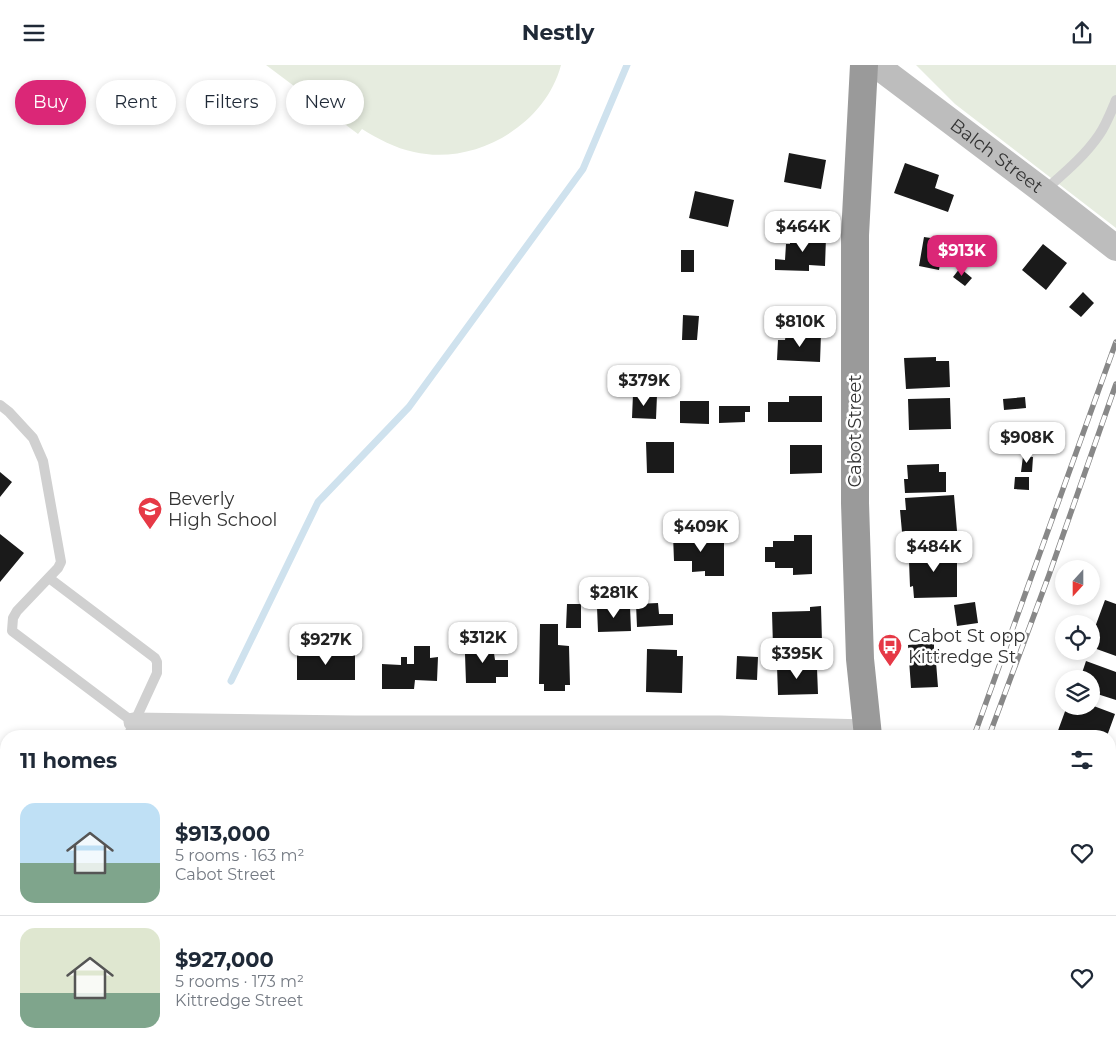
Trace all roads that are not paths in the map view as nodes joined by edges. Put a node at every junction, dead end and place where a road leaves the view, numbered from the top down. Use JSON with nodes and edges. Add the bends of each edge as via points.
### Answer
{"nodes":[{"id":1,"x":864,"y":65,"type":"edge"},
{"id":2,"x":876,"y":65,"type":"edge"},
{"id":3,"x":1116,"y":100,"type":"edge"},
{"id":4,"x":1043,"y":191,"type":"junction"},
{"id":5,"x":1116,"y":248,"type":"edge"},
{"id":6,"x":0,"y":405,"type":"edge"},
{"id":7,"x":48,"y":578,"type":"junction"},
{"id":8,"x":130,"y":729,"type":"edge"},
{"id":9,"x":242,"y":730,"type":"edge"},
{"id":10,"x":416,"y":730,"type":"edge"},
{"id":11,"x":825,"y":730,"type":"edge"},
{"id":12,"x":867,"y":730,"type":"edge"}],
"edges":[{"from":1,"to":12,"type":"highway","name":"Cabot Street","via":[[855,235],[855,484],[860,659]]},
{"from":2,"to":4,"type":"street","name":"Balch Street"},
{"from":3,"to":4,"type":"lane","via":[[1099,135],[1069,169]]},
{"from":4,"to":5,"type":"street","name":"Balch Street"},
{"from":6,"to":7,"type":"lane","via":[[33,438],[43,461],[61,562]]},
{"from":7,"to":8,"type":"lane","via":[[155,658],[157,673]]},
{"from":7,"to":8,"type":"lane","via":[[17,611],[12,631]]},
{"from":8,"to":9,"type":"street"},
{"from":10,"to":11,"type":"street","via":[[720,725]]}]}
